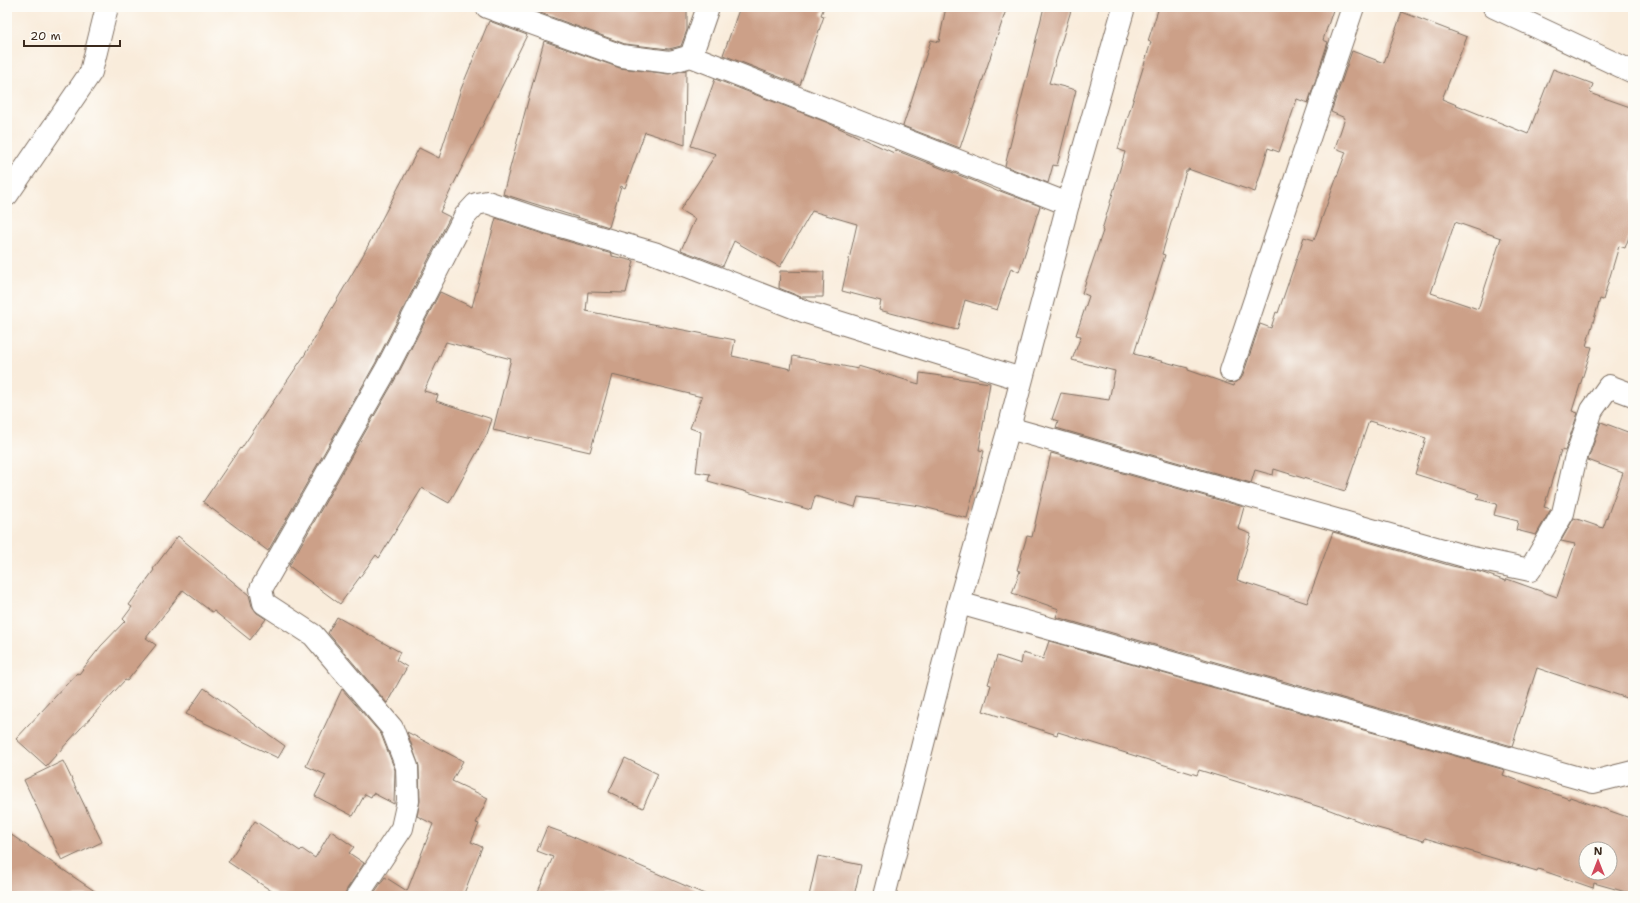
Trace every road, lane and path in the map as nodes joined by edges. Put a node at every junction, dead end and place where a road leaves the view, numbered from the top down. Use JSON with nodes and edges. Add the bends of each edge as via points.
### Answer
{"nodes":[{"id":1,"x":107,"y":7,"type":"edge"},
{"id":2,"x":487,"y":7,"type":"edge"},
{"id":3,"x":708,"y":7,"type":"edge"},
{"id":4,"x":1124,"y":7,"type":"edge"},
{"id":5,"x":1353,"y":7,"type":"edge"},
{"id":6,"x":1500,"y":8,"type":"edge"},
{"id":7,"x":691,"y":56,"type":"junction"},
{"id":8,"x":1633,"y":72,"type":"edge"},
{"id":9,"x":7,"y":195,"type":"edge"},
{"id":10,"x":1068,"y":204,"type":"junction"},
{"id":11,"x":1231,"y":371,"type":"dead end"},
{"id":12,"x":1021,"y":379,"type":"junction"},
{"id":13,"x":1633,"y":395,"type":"edge"},
{"id":14,"x":1009,"y":428,"type":"junction"},
{"id":15,"x":960,"y":603,"type":"junction"},
{"id":16,"x":1633,"y":772,"type":"edge"},
{"id":17,"x":357,"y":896,"type":"edge"},
{"id":18,"x":884,"y":896,"type":"edge"}],
"edges":[{"from":1,"to":9,"type":"street","via":[[91,72]]},
{"from":2,"to":7,"type":"street","via":[[622,56],[670,62]]},
{"from":3,"to":7,"type":"street"},
{"from":4,"to":10,"type":"street"},
{"from":5,"to":11,"type":"street"},
{"from":6,"to":8,"type":"street"},
{"from":7,"to":10,"type":"street"},
{"from":10,"to":12,"type":"street"},
{"from":12,"to":14,"type":"street"},
{"from":12,"to":17,"type":"street","via":[[806,312],[654,253],[487,202],[476,204],[465,216],[386,370],[261,589],[264,603],[313,635],[392,728],[407,767],[408,801],[402,828]]},
{"from":13,"to":14,"type":"street","via":[[1609,386],[1592,410],[1575,460],[1563,513],[1530,570],[1468,557]]},
{"from":14,"to":15,"type":"street"},
{"from":15,"to":16,"type":"street","via":[[1593,782]]},
{"from":15,"to":18,"type":"street"}]}
